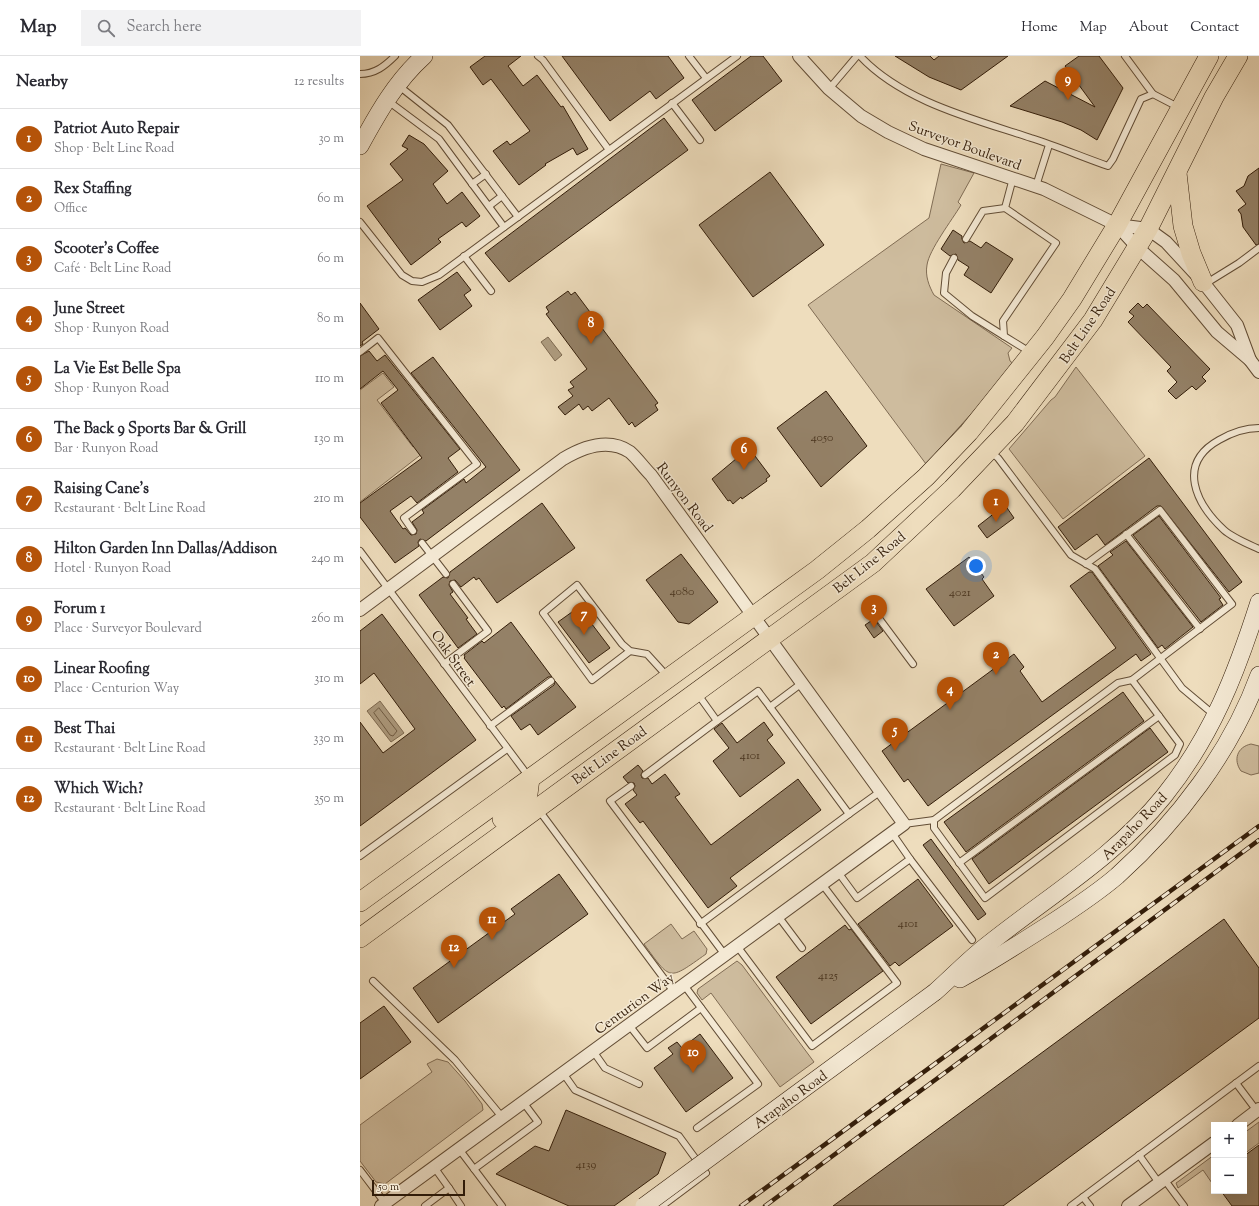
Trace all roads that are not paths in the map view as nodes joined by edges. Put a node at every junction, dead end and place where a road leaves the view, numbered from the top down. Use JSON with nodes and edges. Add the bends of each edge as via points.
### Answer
{"nodes":[{"id":1,"x":395,"y":56,"type":"edge"},
{"id":2,"x":424,"y":56,"type":"edge"},
{"id":3,"x":538,"y":56,"type":"edge"},
{"id":4,"x":689,"y":56,"type":"edge"},
{"id":5,"x":737,"y":56,"type":"edge"},
{"id":6,"x":799,"y":56,"type":"edge"},
{"id":7,"x":857,"y":56,"type":"edge"},
{"id":8,"x":860,"y":56,"type":"edge"},
{"id":9,"x":1125,"y":56,"type":"edge"},
{"id":10,"x":1209,"y":56,"type":"edge"},
{"id":11,"x":1238,"y":56,"type":"edge"},
{"id":12,"x":360,"y":74,"type":"edge"},
{"id":13,"x":706,"y":78,"type":"junction"},
{"id":14,"x":398,"y":84,"type":"junction"},
{"id":15,"x":829,"y":89,"type":"junction"},
{"id":16,"x":1153,"y":94,"type":"junction"},
{"id":17,"x":386,"y":100,"type":"junction"},
{"id":18,"x":672,"y":104,"type":"junction"},
{"id":19,"x":1182,"y":108,"type":"junction"},
{"id":20,"x":700,"y":140,"type":"dead end"},
{"id":21,"x":1049,"y":145,"type":"junction"},
{"id":22,"x":360,"y":146,"type":"edge"},
{"id":23,"x":609,"y":150,"type":"junction"},
{"id":24,"x":1177,"y":173,"type":"junction"},
{"id":25,"x":486,"y":174,"type":"junction"},
{"id":26,"x":1013,"y":178,"type":"junction"},
{"id":27,"x":472,"y":184,"type":"junction"},
{"id":28,"x":1036,"y":186,"type":"junction"},
{"id":29,"x":502,"y":196,"type":"junction"},
{"id":30,"x":489,"y":206,"type":"junction"},
{"id":31,"x":1006,"y":208,"type":"junction"},
{"id":32,"x":518,"y":217,"type":"junction"},
{"id":33,"x":360,"y":222,"type":"edge"},
{"id":34,"x":1117,"y":225,"type":"junction"},
{"id":35,"x":504,"y":227,"type":"junction"},
{"id":36,"x":1148,"y":229,"type":"junction"},
{"id":37,"x":966,"y":238,"type":"dead end"},
{"id":38,"x":1138,"y":248,"type":"junction"},
{"id":39,"x":1259,"y":248,"type":"edge"},
{"id":40,"x":464,"y":256,"type":"junction"},
{"id":41,"x":954,"y":258,"type":"dead end"},
{"id":42,"x":1204,"y":283,"type":"junction"},
{"id":43,"x":491,"y":291,"type":"dead end"},
{"id":44,"x":1004,"y":336,"type":"junction"},
{"id":45,"x":360,"y":352,"type":"edge"},
{"id":46,"x":1032,"y":353,"type":"junction"},
{"id":47,"x":1250,"y":360,"type":"junction"},
{"id":48,"x":1259,"y":372,"type":"edge"},
{"id":49,"x":1259,"y":428,"type":"edge"},
{"id":50,"x":970,"y":432,"type":"junction"},
{"id":51,"x":990,"y":450,"type":"junction"},
{"id":52,"x":413,"y":531,"type":"dead end"},
{"id":53,"x":1126,"y":534,"type":"junction"},
{"id":54,"x":422,"y":543,"type":"dead end"},
{"id":55,"x":1259,"y":549,"type":"edge"},
{"id":56,"x":360,"y":551,"type":"edge"},
{"id":57,"x":432,"y":556,"type":"junction"},
{"id":58,"x":1086,"y":564,"type":"junction"},
{"id":59,"x":446,"y":574,"type":"dead end"},
{"id":60,"x":453,"y":584,"type":"dead end"},
{"id":61,"x":388,"y":589,"type":"junction"},
{"id":62,"x":1259,"y":602,"type":"edge"},
{"id":63,"x":872,"y":609,"type":"dead end"},
{"id":64,"x":360,"y":610,"type":"edge"},
{"id":65,"x":753,"y":616,"type":"junction"},
{"id":66,"x":1200,"y":629,"type":"junction"},
{"id":67,"x":768,"y":638,"type":"junction"},
{"id":68,"x":630,"y":651,"type":"junction"},
{"id":69,"x":1161,"y":659,"type":"junction"},
{"id":70,"x":444,"y":664,"type":"junction"},
{"id":71,"x":913,"y":664,"type":"dead end"},
{"id":72,"x":1259,"y":675,"type":"edge"},
{"id":73,"x":668,"y":678,"type":"junction"},
{"id":74,"x":1132,"y":680,"type":"junction"},
{"id":75,"x":551,"y":681,"type":"dead end"},
{"id":76,"x":802,"y":683,"type":"junction"},
{"id":77,"x":696,"y":691,"type":"junction"},
{"id":78,"x":770,"y":707,"type":"junction"},
{"id":79,"x":1159,"y":716,"type":"junction"},
{"id":80,"x":1216,"y":717,"type":"junction"},
{"id":81,"x":718,"y":721,"type":"junction"},
{"id":82,"x":490,"y":726,"type":"junction"},
{"id":83,"x":1236,"y":726,"type":"junction"},
{"id":84,"x":587,"y":737,"type":"junction"},
{"id":85,"x":507,"y":749,"type":"junction"},
{"id":86,"x":645,"y":775,"type":"dead end"},
{"id":87,"x":530,"y":778,"type":"junction"},
{"id":88,"x":631,"y":786,"type":"dead end"},
{"id":89,"x":881,"y":791,"type":"junction"},
{"id":90,"x":537,"y":808,"type":"junction"},
{"id":91,"x":849,"y":814,"type":"junction"},
{"id":92,"x":934,"y":820,"type":"junction"},
{"id":93,"x":904,"y":824,"type":"junction"},
{"id":94,"x":892,"y":833,"type":"junction"},
{"id":95,"x":480,"y":850,"type":"junction"},
{"id":96,"x":360,"y":856,"type":"edge"},
{"id":97,"x":910,"y":859,"type":"junction"},
{"id":98,"x":959,"y":863,"type":"junction"},
{"id":99,"x":838,"y":872,"type":"junction"},
{"id":100,"x":822,"y":884,"type":"junction"},
{"id":101,"x":362,"y":902,"type":"edge"},
{"id":102,"x":778,"y":916,"type":"junction"},
{"id":103,"x":700,"y":924,"type":"junction"},
{"id":104,"x":360,"y":938,"type":"edge"},
{"id":105,"x":972,"y":940,"type":"dead end"},
{"id":106,"x":737,"y":946,"type":"junction"},
{"id":107,"x":802,"y":948,"type":"dead end"},
{"id":108,"x":724,"y":955,"type":"junction"},
{"id":109,"x":373,"y":981,"type":"dead end"},
{"id":110,"x":679,"y":989,"type":"junction"},
{"id":111,"x":935,"y":992,"type":"junction"},
{"id":112,"x":701,"y":1008,"type":"junction"},
{"id":113,"x":629,"y":1025,"type":"junction"},
{"id":114,"x":593,"y":1052,"type":"junction"},
{"id":115,"x":1259,"y":1066,"type":"edge"},
{"id":116,"x":563,"y":1073,"type":"junction"},
{"id":117,"x":1236,"y":1083,"type":"junction"},
{"id":118,"x":639,"y":1084,"type":"dead end"},
{"id":119,"x":523,"y":1102,"type":"junction"},
{"id":120,"x":1258,"y":1110,"type":"edge"},
{"id":121,"x":502,"y":1117,"type":"junction"},
{"id":122,"x":1242,"y":1122,"type":"edge"},
{"id":123,"x":696,"y":1128,"type":"dead end"},
{"id":124,"x":1211,"y":1145,"type":"edge"},
{"id":125,"x":459,"y":1149,"type":"junction"},
{"id":126,"x":1139,"y":1155,"type":"junction"},
{"id":127,"x":434,"y":1167,"type":"junction"},
{"id":128,"x":474,"y":1169,"type":"junction"},
{"id":129,"x":360,"y":1170,"type":"edge"},
{"id":130,"x":1162,"y":1181,"type":"junction"},
{"id":131,"x":448,"y":1188,"type":"junction"},
{"id":132,"x":1083,"y":1197,"type":"junction"},
{"id":133,"x":383,"y":1204,"type":"edge"},
{"id":134,"x":425,"y":1206,"type":"edge"},
{"id":135,"x":462,"y":1206,"type":"edge"},
{"id":136,"x":502,"y":1206,"type":"edge"},
{"id":137,"x":644,"y":1206,"type":"edge"},
{"id":138,"x":662,"y":1206,"type":"edge"},
{"id":139,"x":1070,"y":1206,"type":"edge"},
{"id":140,"x":1090,"y":1206,"type":"edge"},
{"id":141,"x":1128,"y":1206,"type":"edge"},
{"id":142,"x":1184,"y":1206,"type":"edge"}],
"edges":[{"from":1,"to":12,"type":"lane","via":[[371,74]]},
{"from":2,"to":14,"type":"main road"},
{"from":3,"to":23,"type":"lane"},
{"from":4,"to":13,"type":"lane"},
{"from":5,"to":13,"type":"lane"},
{"from":6,"to":15,"type":"street","name":"Surveyor Boulevard"},
{"from":7,"to":15,"type":"lane"},
{"from":8,"to":21,"type":"lane","via":[[905,90],[946,110]]},
{"from":9,"to":16,"type":"lane"},
{"from":10,"to":19,"type":"main road","name":"Belt Line Road"},
{"from":11,"to":24,"type":"main road","name":"Belt Line Road","via":[[1214,97]]},
{"from":13,"to":18,"type":"lane"},
{"from":14,"to":17,"type":"main road"},
{"from":14,"to":25,"type":"lane","via":[[448,125]]},
{"from":15,"to":26,"type":"street","name":"Surveyor Boulevard","via":[[861,116],[888,132],[924,149]]},
{"from":16,"to":19,"type":"lane"},
{"from":16,"to":21,"type":"lane","via":[[1141,99],[1108,166]]},
{"from":17,"to":22,"type":"main road"},
{"from":17,"to":27,"type":"lane","via":[[439,139]]},
{"from":18,"to":20,"type":"lane"},
{"from":18,"to":23,"type":"lane"},
{"from":19,"to":34,"type":"main road","name":"Belt Line Road"},
{"from":21,"to":28,"type":"lane"},
{"from":23,"to":32,"type":"lane"},
{"from":24,"to":36,"type":"main road","name":"Belt Line Road"},
{"from":24,"to":42,"type":"main road","via":[[1183,226]]},
{"from":25,"to":27,"type":"lane"},
{"from":25,"to":29,"type":"lane"},
{"from":26,"to":28,"type":"street","name":"Surveyor Boulevard"},
{"from":26,"to":31,"type":"lane"},
{"from":27,"to":30,"type":"lane"},
{"from":28,"to":34,"type":"street","name":"Surveyor Boulevard"},
{"from":29,"to":30,"type":"lane"},
{"from":29,"to":32,"type":"lane"},
{"from":30,"to":35,"type":"lane"},
{"from":31,"to":37,"type":"lane","via":[[983,211]]},
{"from":31,"to":44,"type":"lane","via":[[1056,243],[1003,320]]},
{"from":32,"to":35,"type":"lane"},
{"from":33,"to":40,"type":"lane","via":[[402,275],[412,281],[422,282],[439,275]]},
{"from":34,"to":36,"type":"street","name":"Surveyor Boulevard"},
{"from":34,"to":38,"type":"street","name":"Surveyor Boulevard"},
{"from":34,"to":46,"type":"main road","name":"Belt Line Road","via":[[1072,299]]},
{"from":35,"to":40,"type":"lane"},
{"from":36,"to":38,"type":"main road","name":"Belt Line Road"},
{"from":36,"to":42,"type":"street","name":"Surveyor Boulevard","via":[[1166,242]]},
{"from":38,"to":47,"type":"street","name":"Surveyor Boulevard","via":[[1174,280],[1217,332]]},
{"from":38,"to":51,"type":"main road","name":"Belt Line Road","via":[[1067,356],[1015,423]]},
{"from":39,"to":42,"type":"lane"},
{"from":40,"to":43,"type":"lane"},
{"from":41,"to":44,"type":"lane","via":[[946,273],[944,293],[972,316]]},
{"from":42,"to":47,"type":"street","name":"Surveyor Boulevard","via":[[1237,325]]},
{"from":44,"to":46,"type":"lane"},
{"from":45,"to":52,"type":"lane","via":[[378,338],[477,464],[404,518]]},
{"from":46,"to":50,"type":"main road","name":"Belt Line Road"},
{"from":47,"to":48,"type":"street","name":"Surveyor Boulevard"},
{"from":49,"to":55,"type":"lane","via":[[1231,433],[1212,444],[1198,460],[1193,483],[1203,508],[1225,531]]},
{"from":50,"to":51,"type":"main road"},
{"from":50,"to":65,"type":"main road","name":"Belt Line Road","via":[[868,529]]},
{"from":51,"to":58,"type":"lane","via":[[1071,555]]},
{"from":51,"to":67,"type":"main road","name":"Belt Line Road","via":[[947,495],[881,556]]},
{"from":53,"to":58,"type":"lane"},
{"from":53,"to":66,"type":"lane"},
{"from":53,"to":66,"type":"lane","via":[[1160,510],[1232,604]]},
{"from":54,"to":57,"type":"lane"},
{"from":56,"to":61,"type":"lane","name":"Oak Street"},
{"from":57,"to":59,"type":"lane"},
{"from":57,"to":61,"type":"street","name":"Runyon Road"},
{"from":57,"to":65,"type":"street","name":"Runyon Road","via":[[563,459],[579,450],[607,444],[629,452],[651,475]]},
{"from":58,"to":69,"type":"lane","via":[[1095,569]]},
{"from":60,"to":70,"type":"lane","via":[[488,630]]},
{"from":61,"to":64,"type":"street","name":"Runyon Road"},
{"from":61,"to":70,"type":"lane","name":"Oak Street"},
{"from":62,"to":80,"type":"main road","name":"Arapaho Road","via":[[1240,660]]},
{"from":63,"to":71,"type":"lane"},
{"from":65,"to":67,"type":"street","name":"Runyon Road"},
{"from":65,"to":73,"type":"main road","name":"Belt Line Road"},
{"from":66,"to":69,"type":"lane"},
{"from":67,"to":76,"type":"street","name":"Runyon Road"},
{"from":67,"to":77,"type":"main road","name":"Belt Line Road"},
{"from":68,"to":68,"type":"lane","via":[[577,585],[543,613],[592,680]]},
{"from":68,"to":73,"type":"lane","via":[[647,654]]},
{"from":69,"to":74,"type":"lane"},
{"from":69,"to":80,"type":"lane","via":[[1182,688]]},
{"from":70,"to":82,"type":"lane","name":"Oak Street"},
{"from":72,"to":83,"type":"main road","name":"Arapaho Road"},
{"from":73,"to":84,"type":"main road","name":"Belt Line Road"},
{"from":74,"to":79,"type":"lane"},
{"from":74,"to":92,"type":"lane","via":[[1118,683]]},
{"from":75,"to":82,"type":"lane"},
{"from":76,"to":78,"type":"lane"},
{"from":76,"to":89,"type":"street","name":"Runyon Road"},
{"from":77,"to":81,"type":"lane"},
{"from":77,"to":90,"type":"main road","name":"Belt Line Road"},
{"from":78,"to":81,"type":"lane","via":[[758,691]]},
{"from":78,"to":91,"type":"lane"},
{"from":79,"to":98,"type":"lane"},
{"from":79,"to":98,"type":"lane","via":[[1180,744],[1175,755],[985,898]]},
{"from":80,"to":83,"type":"main road"},
{"from":80,"to":111,"type":"main road","name":"Arapaho Road","via":[[1197,750],[1164,796],[1129,834],[1074,881],[986,946]]},
{"from":81,"to":86,"type":"lane"},
{"from":82,"to":85,"type":"lane","name":"Oak Street"},
{"from":83,"to":111,"type":"main road","name":"Arapaho Road","via":[[1184,805],[1150,845],[1116,877],[1000,957]]},
{"from":84,"to":87,"type":"main road","name":"Belt Line Road"},
{"from":84,"to":90,"type":"main road","via":[[578,757],[543,783],[536,795]]},
{"from":85,"to":87,"type":"lane","name":"Oak Street"},
{"from":85,"to":96,"type":"lane"},
{"from":87,"to":95,"type":"main road","via":[[528,794],[523,802],[480,835]]},
{"from":87,"to":101,"type":"main road","name":"Belt Line Road"},
{"from":88,"to":103,"type":"lane","via":[[610,802]]},
{"from":89,"to":91,"type":"lane"},
{"from":89,"to":93,"type":"street","name":"Runyon Road"},
{"from":90,"to":95,"type":"main road","name":"Belt Line Road"},
{"from":90,"to":110,"type":"lane"},
{"from":91,"to":103,"type":"lane"},
{"from":92,"to":93,"type":"lane"},
{"from":92,"to":98,"type":"lane","via":[[934,828]]},
{"from":93,"to":94,"type":"street","name":"Centurion Way"},
{"from":94,"to":97,"type":"lane"},
{"from":94,"to":99,"type":"street","name":"Centurion Way"},
{"from":95,"to":104,"type":"main road","name":"Belt Line Road"},
{"from":97,"to":99,"type":"lane","via":[[857,898]]},
{"from":97,"to":105,"type":"lane"},
{"from":99,"to":100,"type":"street","name":"Centurion Way"},
{"from":100,"to":102,"type":"street","name":"Centurion Way"},
{"from":100,"to":106,"type":"lane","via":[[897,983],[812,1046]]},
{"from":102,"to":106,"type":"street","name":"Centurion Way"},
{"from":102,"to":107,"type":"lane"},
{"from":103,"to":108,"type":"lane"},
{"from":106,"to":108,"type":"street","name":"Centurion Way"},
{"from":108,"to":110,"type":"street","name":"Centurion Way"},
{"from":109,"to":121,"type":"lane","via":[[455,1060]]},
{"from":110,"to":112,"type":"lane"},
{"from":110,"to":113,"type":"street","name":"Centurion Way"},
{"from":111,"to":137,"type":"main road","name":"Arapaho Road","bridge":true},
{"from":112,"to":113,"type":"lane","via":[[646,1048]]},
{"from":112,"to":123,"type":"lane","via":[[758,1084]]},
{"from":113,"to":114,"type":"street","name":"Centurion Way"},
{"from":114,"to":116,"type":"street","name":"Centurion Way"},
{"from":114,"to":118,"type":"lane","via":[[605,1068]]},
{"from":115,"to":117,"type":"lane"},
{"from":116,"to":119,"type":"street","name":"Centurion Way"},
{"from":116,"to":138,"type":"lane","via":[[574,1090],[679,1136],[706,1173]]},
{"from":117,"to":120,"type":"lane"},
{"from":117,"to":126,"type":"lane"},
{"from":119,"to":121,"type":"street","name":"Centurion Way"},
{"from":119,"to":128,"type":"lane","via":[[538,1122]]},
{"from":120,"to":122,"type":"street"},
{"from":121,"to":125,"type":"street","name":"Centurion Way"},
{"from":124,"to":130,"type":"street"},
{"from":125,"to":127,"type":"street","name":"Centurion Way"},
{"from":125,"to":128,"type":"lane"},
{"from":126,"to":130,"type":"lane"},
{"from":126,"to":132,"type":"lane"},
{"from":127,"to":131,"type":"lane"},
{"from":127,"to":133,"type":"street","name":"Centurion Way"},
{"from":128,"to":136,"type":"lane"},
{"from":129,"to":133,"type":"lane"},
{"from":130,"to":141,"type":"street"},
{"from":130,"to":142,"type":"lane"},
{"from":131,"to":134,"type":"lane"},
{"from":131,"to":135,"type":"lane"},
{"from":132,"to":139,"type":"lane"},
{"from":132,"to":140,"type":"lane"}]}
